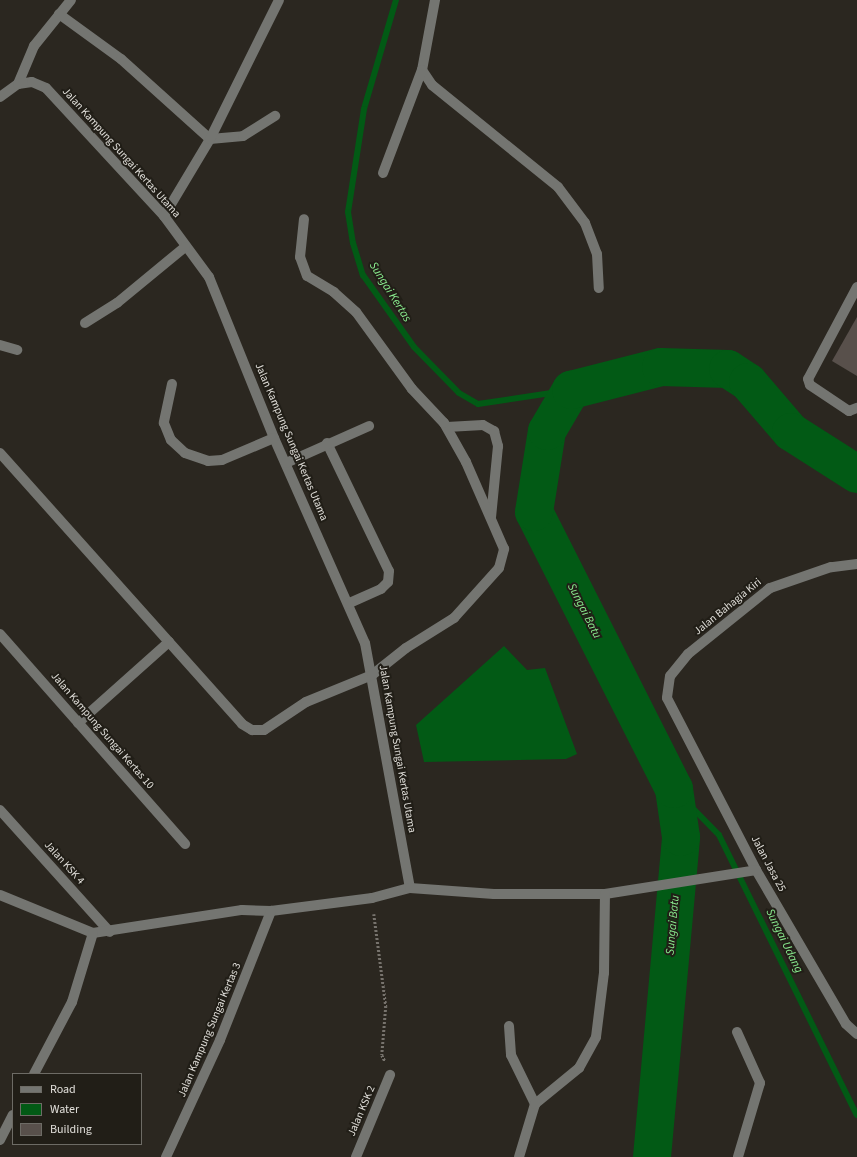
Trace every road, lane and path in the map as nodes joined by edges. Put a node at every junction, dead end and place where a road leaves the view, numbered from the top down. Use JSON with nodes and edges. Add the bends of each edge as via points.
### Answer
{"nodes":[{"id":1,"x":71,"y":0,"type":"edge"},
{"id":2,"x":279,"y":0,"type":"edge"},
{"id":3,"x":435,"y":0,"type":"edge"},
{"id":4,"x":59,"y":14,"type":"junction"},
{"id":5,"x":422,"y":70,"type":"junction"},
{"id":6,"x":18,"y":84,"type":"junction"},
{"id":7,"x":0,"y":97,"type":"edge"},
{"id":8,"x":275,"y":116,"type":"dead end"},
{"id":9,"x":210,"y":139,"type":"junction"},
{"id":10,"x":383,"y":173,"type":"dead end"},
{"id":11,"x":164,"y":216,"type":"junction"},
{"id":12,"x":304,"y":219,"type":"dead end"},
{"id":13,"x":185,"y":247,"type":"junction"},
{"id":14,"x":857,"y":287,"type":"edge"},
{"id":15,"x":598,"y":288,"type":"dead end"},
{"id":16,"x":85,"y":324,"type":"dead end"},
{"id":17,"x":0,"y":345,"type":"edge"},
{"id":18,"x":17,"y":350,"type":"dead end"},
{"id":19,"x":172,"y":384,"type":"dead end"},
{"id":20,"x":857,"y":408,"type":"edge"},
{"id":21,"x":368,"y":426,"type":"dead end"},
{"id":22,"x":447,"y":427,"type":"junction"},
{"id":23,"x":274,"y":438,"type":"junction"},
{"id":24,"x":328,"y":444,"type":"junction"},
{"id":25,"x":0,"y":453,"type":"edge"},
{"id":26,"x":286,"y":463,"type":"junction"},
{"id":27,"x":491,"y":519,"type":"junction"},
{"id":28,"x":857,"y":564,"type":"edge"},
{"id":29,"x":348,"y":604,"type":"junction"},
{"id":30,"x":0,"y":634,"type":"edge"},
{"id":31,"x":169,"y":642,"type":"junction"},
{"id":32,"x":372,"y":675,"type":"junction"},
{"id":33,"x":667,"y":698,"type":"joint"},
{"id":34,"x":78,"y":723,"type":"junction"},
{"id":35,"x":0,"y":810,"type":"edge"},
{"id":36,"x":186,"y":844,"type":"dead end"},
{"id":37,"x":756,"y":870,"type":"junction"},
{"id":38,"x":410,"y":888,"type":"junction"},
{"id":39,"x":605,"y":894,"type":"junction"},
{"id":40,"x":0,"y":895,"type":"edge"},
{"id":41,"x":372,"y":898,"type":"junction"},
{"id":42,"x":271,"y":911,"type":"junction"},
{"id":43,"x":110,"y":932,"type":"junction"},
{"id":44,"x":93,"y":933,"type":"junction"},
{"id":45,"x":509,"y":1026,"type":"dead end"},
{"id":46,"x":737,"y":1032,"type":"dead end"},
{"id":47,"x":857,"y":1034,"type":"edge"},
{"id":48,"x":35,"y":1073,"type":"edge"},
{"id":49,"x":390,"y":1075,"type":"joint"},
{"id":50,"x":535,"y":1104,"type":"junction"},
{"id":51,"x":12,"y":1117,"type":"edge"},
{"id":52,"x":0,"y":1140,"type":"edge"},
{"id":53,"x":166,"y":1157,"type":"edge"},
{"id":54,"x":356,"y":1157,"type":"edge"},
{"id":55,"x":519,"y":1157,"type":"edge"},
{"id":56,"x":738,"y":1157,"type":"edge"}],
"edges":[{"from":1,"to":4,"type":"street"},
{"from":2,"to":9,"type":"street"},
{"from":3,"to":5,"type":"street"},
{"from":4,"to":6,"type":"street","via":[[34,46]]},
{"from":4,"to":9,"type":"street","via":[[122,59]]},
{"from":5,"to":10,"type":"street"},
{"from":5,"to":15,"type":"street","via":[[432,85],[558,187],[585,223],[597,254]]},
{"from":6,"to":7,"type":"street"},
{"from":6,"to":11,"type":"street","name":"Jalan Kampung Sungai Kertas Utama","via":[[32,82],[46,88]]},
{"from":8,"to":9,"type":"street","via":[[243,136]]},
{"from":9,"to":11,"type":"street"},
{"from":11,"to":13,"type":"street","name":"Jalan Kampung Sungai Kertas Utama"},
{"from":12,"to":22,"type":"street","via":[[300,257],[307,276],[334,292],[356,312],[412,389]]},
{"from":13,"to":16,"type":"street","via":[[117,303]]},
{"from":13,"to":23,"type":"street","name":"Jalan Kampung Sungai Kertas Utama","via":[[208,277]]},
{"from":14,"to":20,"type":"street","via":[[808,379],[810,385],[849,411]]},
{"from":17,"to":18,"type":"street"},
{"from":19,"to":23,"type":"street","via":[[164,423],[171,440],[185,454],[208,461],[222,460]]},
{"from":21,"to":24,"type":"street"},
{"from":22,"to":27,"type":"street"},
{"from":22,"to":27,"type":"street","via":[[483,425],[494,431],[498,446]]},
{"from":23,"to":26,"type":"street","name":"Jalan Kampung Sungai Kertas Utama"},
{"from":24,"to":26,"type":"street"},
{"from":24,"to":29,"type":"street","via":[[388,571],[388,582],[381,588]]},
{"from":25,"to":31,"type":"street"},
{"from":26,"to":29,"type":"street","name":"Jalan Kampung Sungai Kertas Utama"},
{"from":27,"to":32,"type":"street","via":[[504,549],[499,568],[454,618],[406,648]]},
{"from":28,"to":33,"type":"street","name":"Jalan Bahagia Kiri","via":[[831,567],[770,588],[688,654],[670,676]]},
{"from":29,"to":32,"type":"street","name":"Jalan Kampung Sungai Kertas Utama","via":[[365,643]]},
{"from":30,"to":34,"type":"street","name":"Jalan Kampung Sungai Kertas 10"},
{"from":31,"to":32,"type":"street","via":[[242,724],[252,730],[264,730],[306,702]]},
{"from":31,"to":34,"type":"street"},
{"from":32,"to":38,"type":"street","name":"Jalan Kampung Sungai Kertas Utama"},
{"from":33,"to":37,"type":"street","name":"Jalan Jasa 25"},
{"from":34,"to":36,"type":"street","name":"Jalan Kampung Sungai Kertas 10"},
{"from":35,"to":43,"type":"street","name":"Jalan KSK 4"},
{"from":37,"to":39,"type":"street"},
{"from":37,"to":47,"type":"street","name":"Jalan Jasa 25","via":[[846,1024]]},
{"from":38,"to":39,"type":"street","via":[[494,894]]},
{"from":38,"to":41,"type":"street"},
{"from":39,"to":50,"type":"street","via":[[604,973],[596,1037],[579,1068]]},
{"from":40,"to":44,"type":"street"},
{"from":41,"to":42,"type":"street"},
{"from":41,"to":49,"type":"path","via":[[386,1006],[382,1055]]},
{"from":42,"to":43,"type":"street","via":[[242,910]]},
{"from":42,"to":53,"type":"street","name":"Jalan Kampung Sungai Kertas 3","via":[[220,1040]]},
{"from":43,"to":44,"type":"street"},
{"from":44,"to":48,"type":"street","via":[[72,1002]]},
{"from":45,"to":50,"type":"street","via":[[511,1055]]},
{"from":46,"to":56,"type":"street","via":[[760,1083]]},
{"from":49,"to":54,"type":"street","name":"Jalan KSK 2"},
{"from":50,"to":55,"type":"street"},
{"from":51,"to":52,"type":"street"}]}
